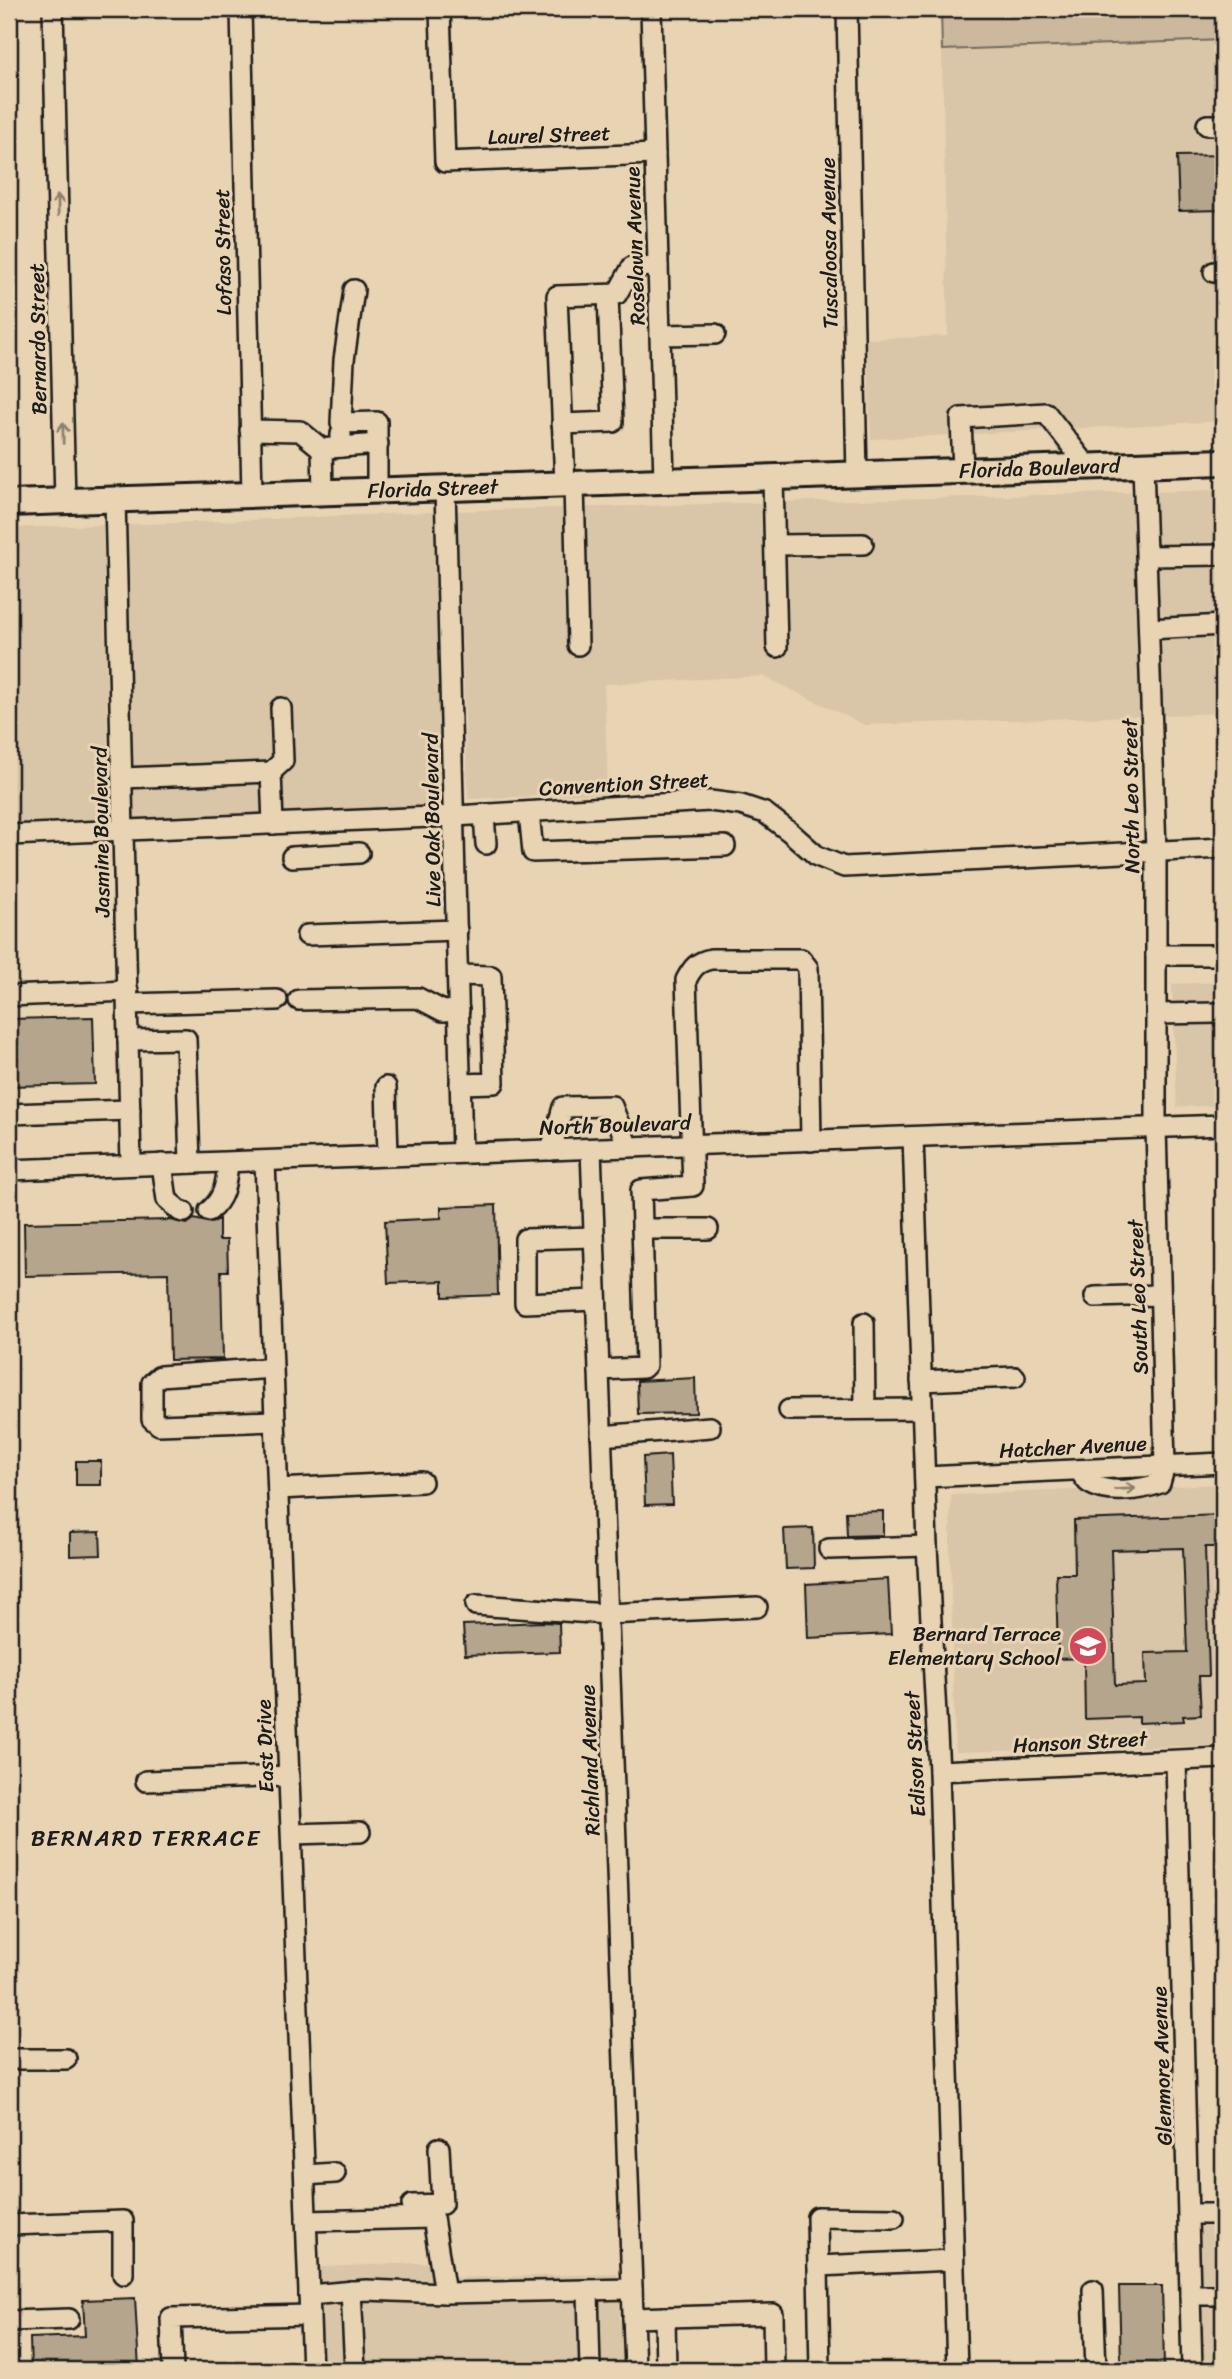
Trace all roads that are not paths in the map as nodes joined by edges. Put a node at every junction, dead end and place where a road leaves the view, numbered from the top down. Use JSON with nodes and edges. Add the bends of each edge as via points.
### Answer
{"nodes":[{"id":1,"x":53,"y":9,"type":"edge"},
{"id":2,"x":240,"y":9,"type":"edge"},
{"id":3,"x":440,"y":9,"type":"edge"},
{"id":4,"x":651,"y":9,"type":"edge"},
{"id":5,"x":846,"y":9,"type":"edge"},
{"id":6,"x":655,"y":154,"type":"junction"},
{"id":7,"x":658,"y":266,"type":"junction"},
{"id":8,"x":354,"y":290,"type":"dead end"},
{"id":9,"x":608,"y":295,"type":"junction"},
{"id":10,"x":715,"y":334,"type":"dead end"},
{"id":11,"x":660,"y":335,"type":"junction"},
{"id":12,"x":341,"y":423,"type":"junction"},
{"id":13,"x":562,"y":424,"type":"junction"},
{"id":14,"x":250,"y":430,"type":"junction"},
{"id":15,"x":378,"y":444,"type":"junction"},
{"id":16,"x":332,"y":448,"type":"junction"},
{"id":17,"x":1223,"y":462,"type":"edge"},
{"id":18,"x":1143,"y":465,"type":"junction"},
{"id":19,"x":1087,"y":467,"type":"junction"},
{"id":20,"x":963,"y":472,"type":"junction"},
{"id":21,"x":857,"y":476,"type":"junction"},
{"id":22,"x":773,"y":478,"type":"junction"},
{"id":23,"x":664,"y":481,"type":"junction"},
{"id":24,"x":570,"y":484,"type":"junction"},
{"id":25,"x":445,"y":487,"type":"junction"},
{"id":26,"x":377,"y":490,"type":"junction"},
{"id":27,"x":323,"y":491,"type":"junction"},
{"id":28,"x":252,"y":494,"type":"junction"},
{"id":29,"x":115,"y":499,"type":"junction"},
{"id":30,"x":65,"y":501,"type":"junction"},
{"id":31,"x":9,"y":503,"type":"edge"},
{"id":32,"x":863,"y":544,"type":"dead end"},
{"id":33,"x":775,"y":545,"type":"junction"},
{"id":34,"x":1223,"y":555,"type":"edge"},
{"id":35,"x":1147,"y":556,"type":"junction"},
{"id":36,"x":1223,"y":625,"type":"edge"},
{"id":37,"x":1149,"y":629,"type":"junction"},
{"id":38,"x":578,"y":645,"type":"dead end"},
{"id":39,"x":776,"y":647,"type":"dead end"},
{"id":40,"x":281,"y":708,"type":"dead end"},
{"id":41,"x":271,"y":772,"type":"junction"},
{"id":42,"x":123,"y":778,"type":"junction"},
{"id":43,"x":529,"y":812,"type":"junction"},
{"id":44,"x":484,"y":814,"type":"junction"},
{"id":45,"x":455,"y":816,"type":"junction"},
{"id":46,"x":324,"y":822,"type":"junction"},
{"id":47,"x":273,"y":824,"type":"junction"},
{"id":48,"x":124,"y":830,"type":"junction"},
{"id":49,"x":9,"y":835,"type":"edge"},
{"id":50,"x":486,"y":844,"type":"dead end"},
{"id":51,"x":725,"y":846,"type":"dead end"},
{"id":52,"x":1223,"y":849,"type":"edge"},
{"id":53,"x":1156,"y":851,"type":"junction"},
{"id":54,"x":359,"y":853,"type":"dead end"},
{"id":55,"x":325,"y":855,"type":"junction"},
{"id":56,"x":292,"y":857,"type":"dead end"},
{"id":57,"x":457,"y":930,"type":"junction"},
{"id":58,"x":307,"y":935,"type":"dead end"},
{"id":59,"x":1156,"y":955,"type":"junction"},
{"id":60,"x":1215,"y":955,"type":"dead end"},
{"id":61,"x":458,"y":975,"type":"junction"},
{"id":62,"x":9,"y":996,"type":"edge"},
{"id":63,"x":128,"y":998,"type":"junction"},
{"id":64,"x":277,"y":1000,"type":"dead end"},
{"id":65,"x":299,"y":1000,"type":"dead end"},
{"id":66,"x":459,"y":1010,"type":"junction"},
{"id":67,"x":1218,"y":1013,"type":"dead end"},
{"id":68,"x":1156,"y":1014,"type":"junction"},
{"id":69,"x":128,"y":1040,"type":"junction"},
{"id":70,"x":460,"y":1084,"type":"junction"},
{"id":71,"x":386,"y":1087,"type":"dead end"},
{"id":72,"x":130,"y":1110,"type":"junction"},
{"id":73,"x":9,"y":1114,"type":"edge"},
{"id":74,"x":1223,"y":1125,"type":"edge"},
{"id":75,"x":1156,"y":1127,"type":"junction"},
{"id":76,"x":913,"y":1137,"type":"junction"},
{"id":77,"x":811,"y":1141,"type":"junction"},
{"id":78,"x":692,"y":1145,"type":"junction"},
{"id":79,"x":628,"y":1147,"type":"junction"},
{"id":80,"x":590,"y":1149,"type":"junction"},
{"id":81,"x":551,"y":1150,"type":"junction"},
{"id":82,"x":462,"y":1152,"type":"junction"},
{"id":83,"x":388,"y":1156,"type":"junction"},
{"id":84,"x":265,"y":1162,"type":"junction"},
{"id":85,"x":190,"y":1163,"type":"junction"},
{"id":86,"x":228,"y":1163,"type":"junction"},
{"id":87,"x":131,"y":1164,"type":"junction"},
{"id":88,"x":162,"y":1164,"type":"junction"},
{"id":89,"x":9,"y":1170,"type":"edge"},
{"id":90,"x":209,"y":1211,"type":"dead end"},
{"id":91,"x":184,"y":1212,"type":"dead end"},
{"id":92,"x":642,"y":1229,"type":"junction"},
{"id":93,"x":708,"y":1229,"type":"dead end"},
{"id":94,"x":594,"y":1237,"type":"junction"},
{"id":95,"x":1160,"y":1295,"type":"junction"},
{"id":96,"x":1095,"y":1297,"type":"dead end"},
{"id":97,"x":596,"y":1300,"type":"junction"},
{"id":98,"x":864,"y":1323,"type":"dead end"},
{"id":99,"x":273,"y":1368,"type":"junction"},
{"id":100,"x":599,"y":1370,"type":"junction"},
{"id":101,"x":1015,"y":1377,"type":"dead end"},
{"id":102,"x":921,"y":1381,"type":"junction"},
{"id":103,"x":789,"y":1409,"type":"dead end"},
{"id":104,"x":865,"y":1409,"type":"junction"},
{"id":105,"x":922,"y":1409,"type":"junction"},
{"id":106,"x":275,"y":1422,"type":"junction"},
{"id":107,"x":710,"y":1427,"type":"dead end"},
{"id":108,"x":601,"y":1436,"type":"junction"},
{"id":109,"x":1223,"y":1463,"type":"edge"},
{"id":110,"x":1165,"y":1466,"type":"junction"},
{"id":111,"x":925,"y":1477,"type":"junction"},
{"id":112,"x":422,"y":1482,"type":"dead end"},
{"id":113,"x":278,"y":1489,"type":"junction"},
{"id":114,"x":927,"y":1546,"type":"junction"},
{"id":115,"x":829,"y":1549,"type":"dead end"},
{"id":116,"x":476,"y":1605,"type":"dead end"},
{"id":117,"x":757,"y":1606,"type":"dead end"},
{"id":118,"x":607,"y":1614,"type":"junction"},
{"id":119,"x":1223,"y":1758,"type":"edge"},
{"id":120,"x":1176,"y":1761,"type":"junction"},
{"id":121,"x":939,"y":1771,"type":"junction"},
{"id":122,"x":289,"y":1776,"type":"junction"},
{"id":123,"x":146,"y":1781,"type":"dead end"},
{"id":124,"x":360,"y":1832,"type":"dead end"},
{"id":125,"x":292,"y":1835,"type":"junction"},
{"id":126,"x":9,"y":2059,"type":"edge"},
{"id":127,"x":66,"y":2059,"type":"dead end"},
{"id":128,"x":439,"y":2148,"type":"dead end"},
{"id":129,"x":335,"y":2173,"type":"dead end"},
{"id":130,"x":304,"y":2175,"type":"junction"},
{"id":131,"x":1189,"y":2214,"type":"junction"},
{"id":132,"x":1223,"y":2214,"type":"edge"},
{"id":133,"x":306,"y":2215,"type":"junction"},
{"id":134,"x":894,"y":2218,"type":"dead end"},
{"id":135,"x":9,"y":2225,"type":"edge"},
{"id":136,"x":953,"y":2260,"type":"junction"},
{"id":137,"x":818,"y":2266,"type":"junction"},
{"id":138,"x":124,"y":2274,"type":"dead end"},
{"id":139,"x":632,"y":2289,"type":"junction"},
{"id":140,"x":1093,"y":2290,"type":"dead end"},
{"id":141,"x":351,"y":2291,"type":"junction"},
{"id":142,"x":587,"y":2291,"type":"junction"},
{"id":143,"x":444,"y":2293,"type":"junction"},
{"id":144,"x":1190,"y":2295,"type":"junction"},
{"id":145,"x":1223,"y":2295,"type":"edge"},
{"id":146,"x":310,"y":2305,"type":"junction"},
{"id":147,"x":665,"y":2317,"type":"junction"},
{"id":148,"x":633,"y":2318,"type":"junction"},
{"id":149,"x":69,"y":2319,"type":"dead end"},
{"id":150,"x":9,"y":2321,"type":"edge"},
{"id":151,"x":173,"y":2370,"type":"edge"},
{"id":152,"x":312,"y":2370,"type":"edge"},
{"id":153,"x":355,"y":2370,"type":"edge"},
{"id":154,"x":590,"y":2370,"type":"edge"},
{"id":155,"x":635,"y":2370,"type":"edge"},
{"id":156,"x":666,"y":2370,"type":"edge"},
{"id":157,"x":775,"y":2370,"type":"edge"},
{"id":158,"x":820,"y":2370,"type":"edge"},
{"id":159,"x":957,"y":2370,"type":"edge"},
{"id":160,"x":1096,"y":2370,"type":"edge"},
{"id":161,"x":1192,"y":2370,"type":"edge"}],
"edges":[{"from":30,"to":1,"type":"street","name":"Bernardo Street","one_way":true},
{"from":2,"to":14,"type":"street","name":"Lofaso Street"},
{"from":3,"to":6,"type":"street","name":"Laurel Street","via":[[444,162]]},
{"from":4,"to":6,"type":"street","name":"Roselawn Avenue"},
{"from":5,"to":21,"type":"street","name":"Tuscaloosa Avenue"},
{"from":6,"to":7,"type":"street","name":"Roselawn Avenue"},
{"from":7,"to":9,"type":"street","via":[[632,267],[617,294]]},
{"from":7,"to":11,"type":"street","name":"Roselawn Avenue"},
{"from":8,"to":12,"type":"street"},
{"from":9,"to":13,"type":"street","via":[[613,422]]},
{"from":9,"to":13,"type":"street","via":[[557,296]]},
{"from":10,"to":11,"type":"street"},
{"from":11,"to":23,"type":"street","name":"Roselawn Avenue"},
{"from":12,"to":15,"type":"street","via":[[377,422]]},
{"from":12,"to":16,"type":"street"},
{"from":13,"to":24,"type":"street"},
{"from":14,"to":16,"type":"street","via":[[300,431]]},
{"from":14,"to":28,"type":"street","name":"Lofaso Street"},
{"from":15,"to":16,"type":"street"},
{"from":15,"to":26,"type":"street"},
{"from":16,"to":27,"type":"street"},
{"from":17,"to":18,"type":"main road","name":"Florida Boulevard"},
{"from":18,"to":19,"type":"main road","name":"Florida Boulevard"},
{"from":18,"to":35,"type":"street","name":"North Leo Street"},
{"from":19,"to":20,"type":"main road","name":"Florida Boulevard"},
{"from":19,"to":20,"type":"street","via":[[1046,412],[961,418]]},
{"from":20,"to":21,"type":"main road","name":"Florida Boulevard"},
{"from":21,"to":22,"type":"main road","name":"Florida Street"},
{"from":22,"to":23,"type":"main road","name":"Florida Street"},
{"from":22,"to":33,"type":"street"},
{"from":23,"to":24,"type":"main road","name":"Florida Street"},
{"from":24,"to":25,"type":"main road","name":"Florida Street"},
{"from":24,"to":38,"type":"street"},
{"from":25,"to":26,"type":"main road","name":"Florida Street"},
{"from":25,"to":45,"type":"street","name":"Live Oak Boulevard"},
{"from":26,"to":27,"type":"main road","name":"Florida Street"},
{"from":27,"to":28,"type":"main road","name":"Florida Street"},
{"from":28,"to":29,"type":"main road","name":"Florida Street"},
{"from":29,"to":30,"type":"main road","name":"Florida Street"},
{"from":29,"to":42,"type":"street","name":"Jasmine Boulevard"},
{"from":30,"to":31,"type":"main road","name":"Florida Street"},
{"from":32,"to":33,"type":"street"},
{"from":33,"to":39,"type":"street"},
{"from":34,"to":35,"type":"street"},
{"from":35,"to":37,"type":"street","name":"North Leo Street"},
{"from":36,"to":37,"type":"street"},
{"from":37,"to":53,"type":"street","name":"North Leo Street"},
{"from":40,"to":41,"type":"street","via":[[283,761]]},
{"from":41,"to":42,"type":"street"},
{"from":41,"to":47,"type":"street"},
{"from":42,"to":48,"type":"street","name":"Jasmine Boulevard"},
{"from":43,"to":44,"type":"street","name":"Convention Street"},
{"from":43,"to":51,"type":"street","via":[[533,852]]},
{"from":43,"to":53,"type":"street","name":"Convention Street","via":[[709,801],[741,805],[765,813],[817,856],[844,867]]},
{"from":44,"to":45,"type":"street","name":"Convention Street"},
{"from":44,"to":50,"type":"street"},
{"from":45,"to":46,"type":"street","name":"Convention Street"},
{"from":45,"to":57,"type":"street","name":"Live Oak Boulevard"},
{"from":46,"to":47,"type":"street","name":"Convention Street"},
{"from":46,"to":55,"type":"street"},
{"from":47,"to":48,"type":"street","name":"Convention Street"},
{"from":48,"to":49,"type":"street","name":"Convention Street"},
{"from":48,"to":63,"type":"street","name":"Jasmine Boulevard"},
{"from":52,"to":53,"type":"street","name":"Convention Street"},
{"from":53,"to":59,"type":"street","name":"North Leo Street"},
{"from":54,"to":55,"type":"street"},
{"from":55,"to":56,"type":"street"},
{"from":57,"to":58,"type":"street"},
{"from":57,"to":61,"type":"street","name":"Live Oak Boulevard"},
{"from":59,"to":60,"type":"street"},
{"from":59,"to":68,"type":"street","name":"North Leo Street"},
{"from":61,"to":66,"type":"street","name":"Live Oak Boulevard"},
{"from":61,"to":70,"type":"street","via":[[491,976],[494,1083]]},
{"from":62,"to":63,"type":"street"},
{"from":63,"to":64,"type":"street"},
{"from":63,"to":69,"type":"street","name":"Jasmine Boulevard"},
{"from":65,"to":66,"type":"street","via":[[418,998],[443,1011]]},
{"from":66,"to":70,"type":"street","name":"Live Oak Boulevard"},
{"from":67,"to":68,"type":"street"},
{"from":68,"to":75,"type":"street","name":"North Leo Street"},
{"from":69,"to":72,"type":"street","name":"Jasmine Boulevard"},
{"from":69,"to":85,"type":"street","via":[[186,1039]]},
{"from":70,"to":82,"type":"street","name":"Live Oak Boulevard"},
{"from":71,"to":83,"type":"street"},
{"from":72,"to":73,"type":"street"},
{"from":72,"to":87,"type":"street","name":"Jasmine Boulevard"},
{"from":74,"to":75,"type":"street","name":"North Boulevard"},
{"from":75,"to":76,"type":"street","name":"North Boulevard"},
{"from":75,"to":95,"type":"street","name":"South Leo Street"},
{"from":76,"to":77,"type":"street","name":"North Boulevard"},
{"from":76,"to":102,"type":"street","name":"Edison Street"},
{"from":77,"to":78,"type":"street","name":"North Boulevard"},
{"from":77,"to":78,"type":"street","via":[[808,968],[801,959],[788,957],[711,959],[699,962],[686,979]]},
{"from":78,"to":79,"type":"street","name":"North Boulevard"},
{"from":78,"to":92,"type":"street","via":[[693,1186],[641,1190]]},
{"from":79,"to":80,"type":"street","name":"North Boulevard"},
{"from":79,"to":81,"type":"street","via":[[612,1106],[563,1107]]},
{"from":80,"to":81,"type":"street","name":"North Boulevard"},
{"from":80,"to":94,"type":"street","name":"Richland Avenue"},
{"from":81,"to":82,"type":"street","name":"North Boulevard"},
{"from":82,"to":83,"type":"street","name":"North Boulevard"},
{"from":83,"to":84,"type":"street","name":"North Boulevard"},
{"from":84,"to":86,"type":"street","name":"North Boulevard"},
{"from":84,"to":99,"type":"street","name":"East Drive"},
{"from":85,"to":86,"type":"street","name":"North Boulevard"},
{"from":85,"to":88,"type":"street","name":"North Boulevard"},
{"from":86,"to":90,"type":"street","via":[[224,1192]]},
{"from":87,"to":88,"type":"street","name":"North Boulevard"},
{"from":87,"to":89,"type":"street","name":"North Boulevard"},
{"from":88,"to":91,"type":"street","via":[[167,1200]]},
{"from":92,"to":93,"type":"street"},
{"from":92,"to":100,"type":"street","via":[[646,1364],[643,1368]]},
{"from":94,"to":97,"type":"street","name":"Richland Avenue"},
{"from":94,"to":97,"type":"street","via":[[526,1238],[525,1303]]},
{"from":95,"to":96,"type":"street"},
{"from":95,"to":110,"type":"street","name":"South Leo Street"},
{"from":97,"to":100,"type":"street","name":"Richland Avenue"},
{"from":98,"to":104,"type":"street"},
{"from":99,"to":106,"type":"street","name":"East Drive"},
{"from":99,"to":106,"type":"street","via":[[160,1376],[152,1383],[152,1419],[159,1425]]},
{"from":100,"to":108,"type":"street","name":"Richland Avenue"},
{"from":101,"to":102,"type":"street"},
{"from":102,"to":105,"type":"street","name":"Edison Street"},
{"from":103,"to":104,"type":"street"},
{"from":104,"to":105,"type":"street"},
{"from":105,"to":111,"type":"street","name":"Edison Street"},
{"from":106,"to":113,"type":"street","name":"East Drive"},
{"from":107,"to":108,"type":"street"},
{"from":108,"to":118,"type":"street","name":"Richland Avenue"},
{"from":109,"to":110,"type":"street","name":"Hatcher Avenue"},
{"from":110,"to":111,"type":"street","name":"Hatcher Avenue"},
{"from":111,"to":114,"type":"street","name":"Edison Street"},
{"from":112,"to":113,"type":"street"},
{"from":113,"to":122,"type":"street","name":"East Drive"},
{"from":114,"to":115,"type":"street"},
{"from":114,"to":121,"type":"street","name":"Edison Street"},
{"from":116,"to":118,"type":"street"},
{"from":117,"to":118,"type":"street"},
{"from":118,"to":139,"type":"street","name":"Richland Avenue"},
{"from":119,"to":120,"type":"street","name":"Hanson Street"},
{"from":120,"to":121,"type":"street","name":"Hanson Street"},
{"from":120,"to":131,"type":"street","name":"Glenmore Avenue"},
{"from":121,"to":136,"type":"street","name":"Edison Street"},
{"from":122,"to":123,"type":"street"},
{"from":122,"to":125,"type":"street","name":"East Drive"},
{"from":124,"to":125,"type":"street"},
{"from":125,"to":130,"type":"street","name":"East Drive"},
{"from":126,"to":127,"type":"street"},
{"from":128,"to":133,"type":"street","via":[[442,2204]]},
{"from":129,"to":130,"type":"street"},
{"from":130,"to":133,"type":"street","name":"East Drive"},
{"from":131,"to":132,"type":"street"},
{"from":131,"to":144,"type":"street","name":"Glenmore Avenue"},
{"from":133,"to":143,"type":"street","via":[[433,2218]]},
{"from":133,"to":146,"type":"street","name":"East Drive"},
{"from":134,"to":137,"type":"street","via":[[817,2217]]},
{"from":135,"to":138,"type":"street","via":[[123,2221]]},
{"from":136,"to":137,"type":"street"},
{"from":136,"to":159,"type":"street","name":"Edison Street"},
{"from":137,"to":158,"type":"street"},
{"from":139,"to":142,"type":"street"},
{"from":139,"to":148,"type":"street","name":"Richland Avenue"},
{"from":140,"to":160,"type":"street"},
{"from":141,"to":143,"type":"street"},
{"from":141,"to":146,"type":"street"},
{"from":141,"to":153,"type":"street"},
{"from":142,"to":143,"type":"street"},
{"from":142,"to":154,"type":"street"},
{"from":144,"to":145,"type":"street"},
{"from":144,"to":161,"type":"street","name":"Glenmore Avenue"},
{"from":146,"to":151,"type":"street","via":[[171,2318]]},
{"from":146,"to":152,"type":"street","name":"East Drive"},
{"from":147,"to":148,"type":"street"},
{"from":147,"to":156,"type":"street"},
{"from":147,"to":157,"type":"street","via":[[773,2314]]},
{"from":148,"to":155,"type":"street","name":"Richland Avenue"},
{"from":149,"to":150,"type":"street"}]}
